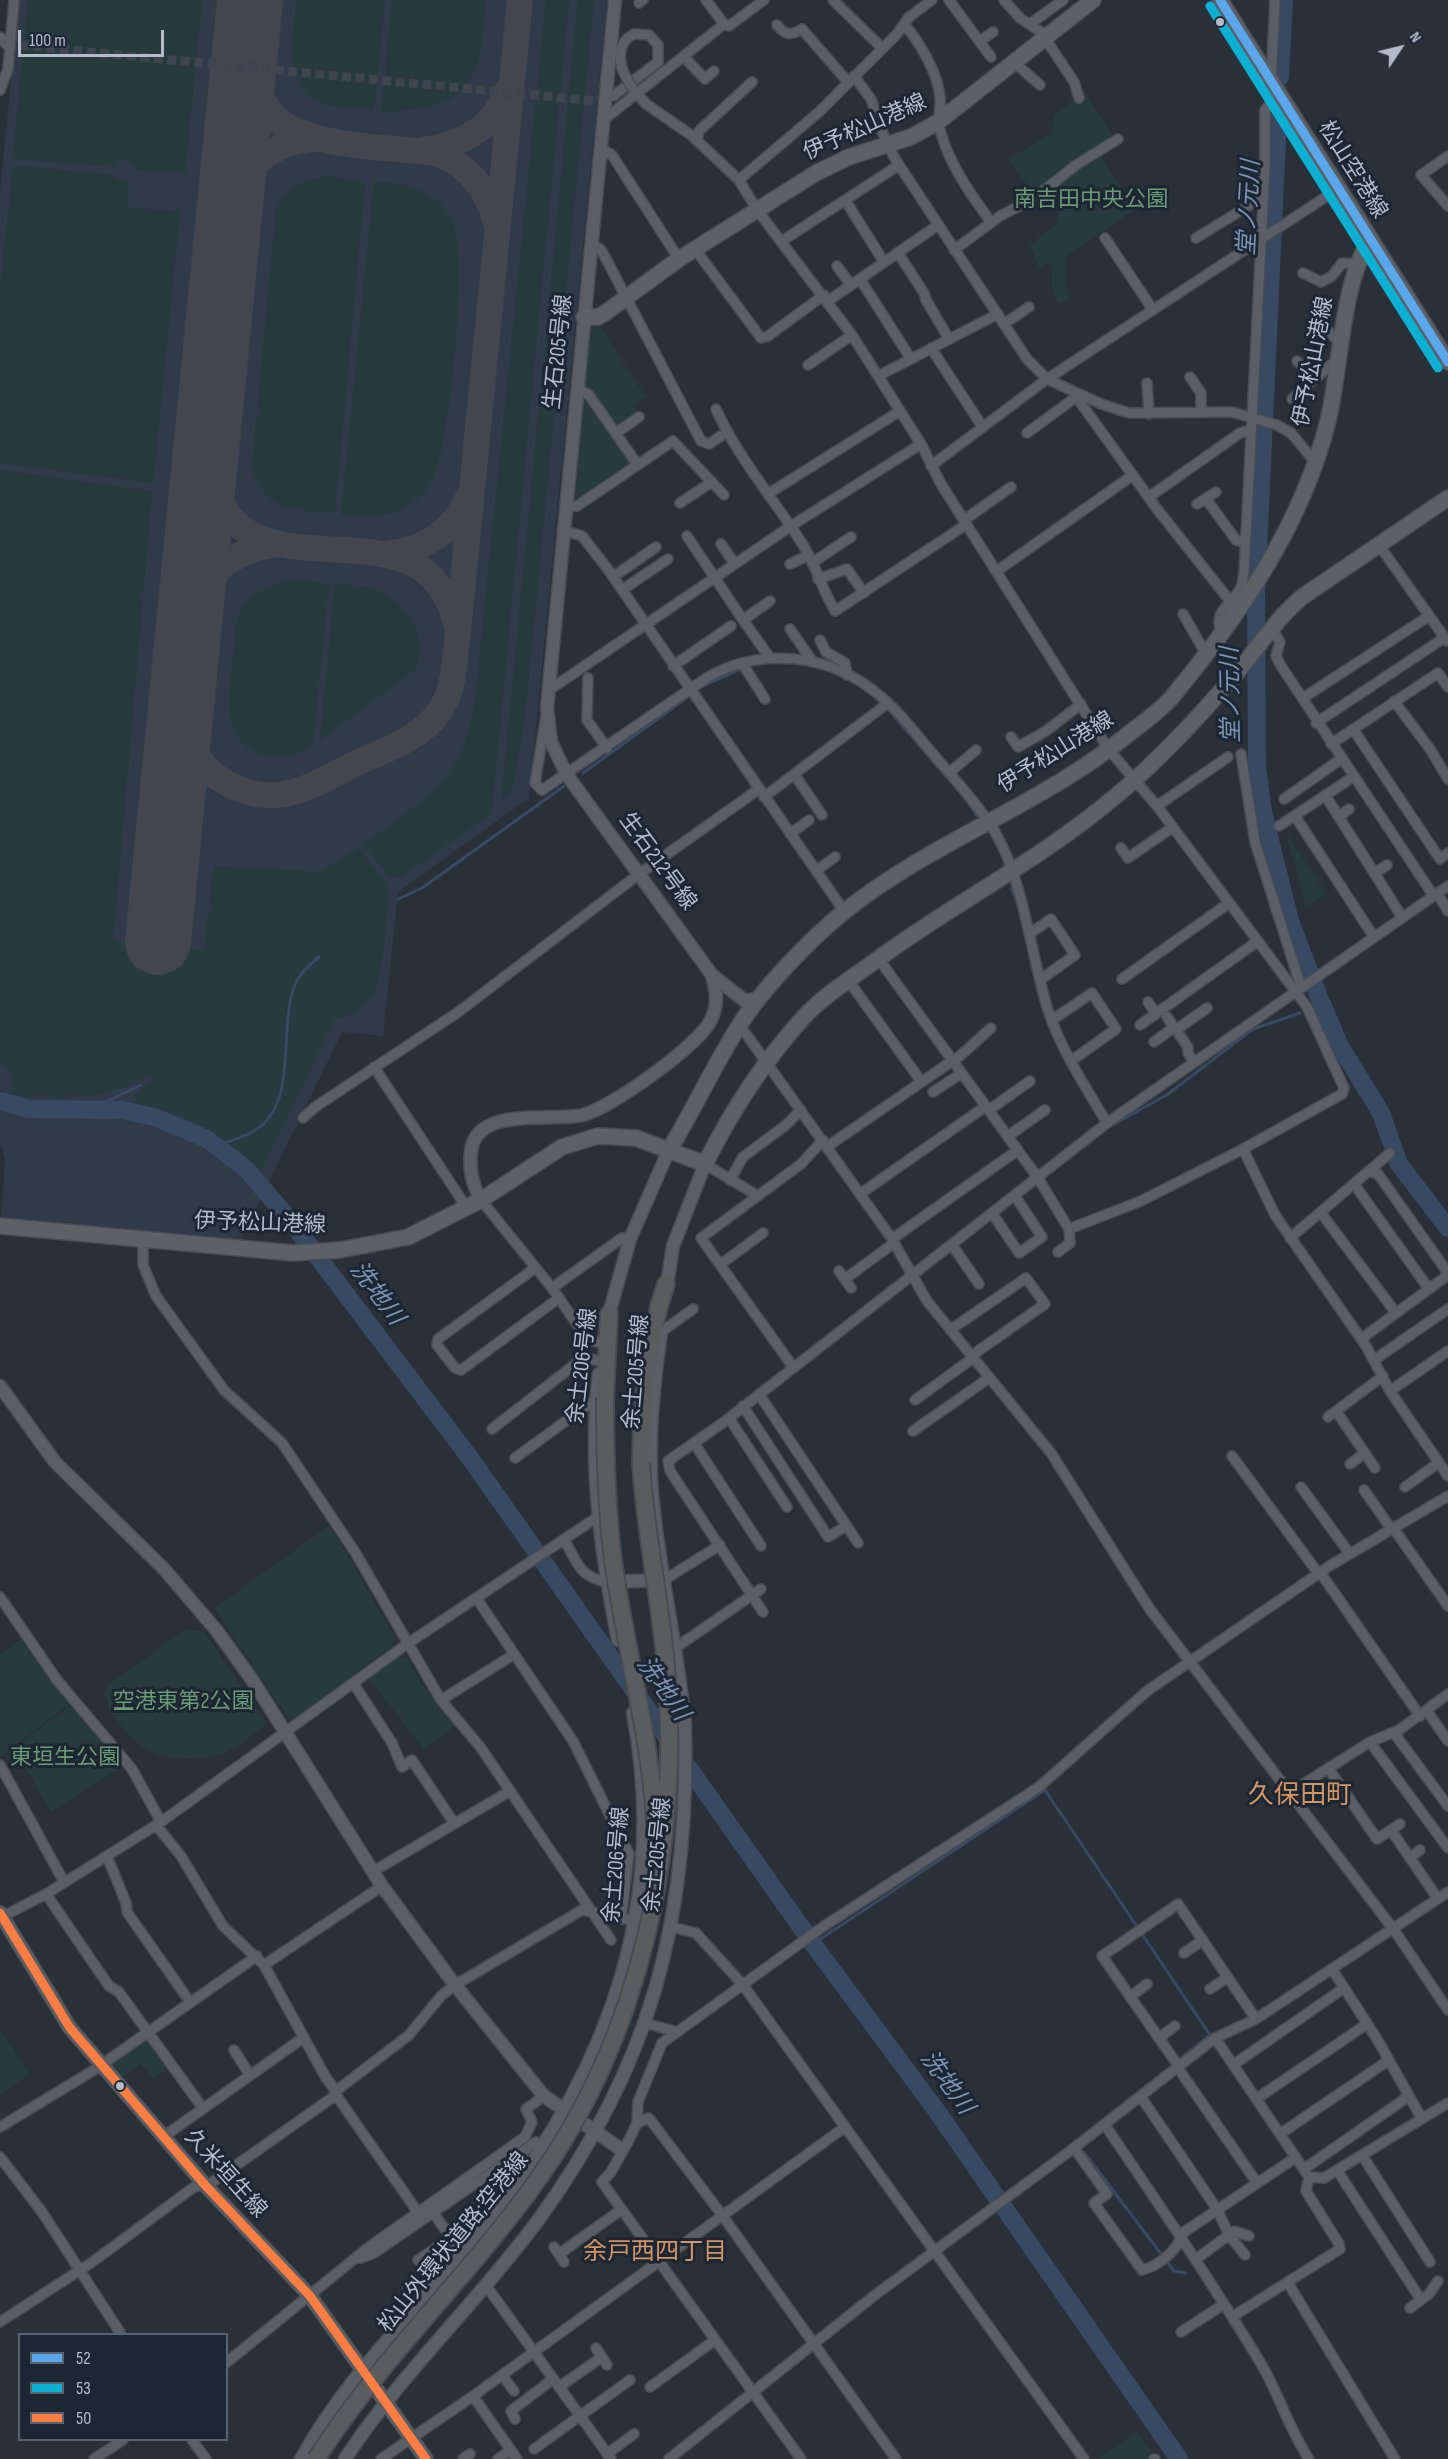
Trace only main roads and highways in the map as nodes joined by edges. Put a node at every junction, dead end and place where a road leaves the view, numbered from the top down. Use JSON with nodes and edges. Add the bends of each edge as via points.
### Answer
{"nodes":[{"id":1,"x":1093,"y":0,"type":"edge"},
{"id":2,"x":1220,"y":0,"type":"edge"},
{"id":3,"x":1370,"y":240,"type":"junction"},
{"id":4,"x":584,"y":317,"type":"road end"},
{"id":5,"x":1448,"y":362,"type":"edge"},
{"id":6,"x":1448,"y":498,"type":"edge"},
{"id":7,"x":668,"y":1152,"type":"junction"},
{"id":8,"x":0,"y":1226,"type":"edge"},
{"id":9,"x":666,"y":1284,"type":"road end"},
{"id":10,"x":609,"y":1314,"type":"road end"},
{"id":11,"x":657,"y":1873,"type":"junction"},
{"id":12,"x":1,"y":1916,"type":"edge"},
{"id":13,"x":316,"y":2459,"type":"edge"},
{"id":14,"x":426,"y":2459,"type":"edge"}],
"edges":[{"from":1,"to":4,"type":"main road","name":"伊予松山港線","via":[[938,122],[911,137],[849,157],[816,173],[679,259],[598,317]]},
{"from":2,"to":3,"type":"main road","name":"松山空港線"},
{"from":3,"to":5,"type":"main road","name":"松山空港線"},
{"from":3,"to":7,"type":"main road","name":"伊予松山港線","via":[[1353,274],[1328,421],[1303,497],[1275,552],[1235,605],[1206,654],[1169,701],[1109,750],[1051,787],[947,843],[844,912],[759,998],[739,1024]]},
{"from":6,"to":7,"type":"main road","name":"伊予松山港線","via":[[1302,597],[1270,629],[1236,675],[1136,778],[1075,828],[1011,873],[924,925],[805,1017],[766,1063],[722,1130],[705,1164]]},
{"from":7,"to":8,"type":"main road","name":"伊予松山港線","via":[[636,1138],[598,1136],[562,1147],[481,1200],[408,1237],[332,1250],[298,1253]]},
{"from":9,"to":11,"type":"highway","bridge":true,"via":[[646,1364],[641,1462],[666,1665],[669,1734],[668,1811]]},
{"from":10,"to":11,"type":"highway","bridge":true,"via":[[601,1398],[607,1508],[646,1735],[655,1806]]},
{"from":11,"to":13,"type":"highway","name":"松山外環状道路;空港線","bridge":true,"via":[[632,1986],[617,2031],[578,2114],[531,2188],[372,2379]]},
{"from":12,"to":14,"type":"main road","name":"久米垣生線","via":[[59,2012],[100,2065],[205,2185],[310,2296]]}]}
